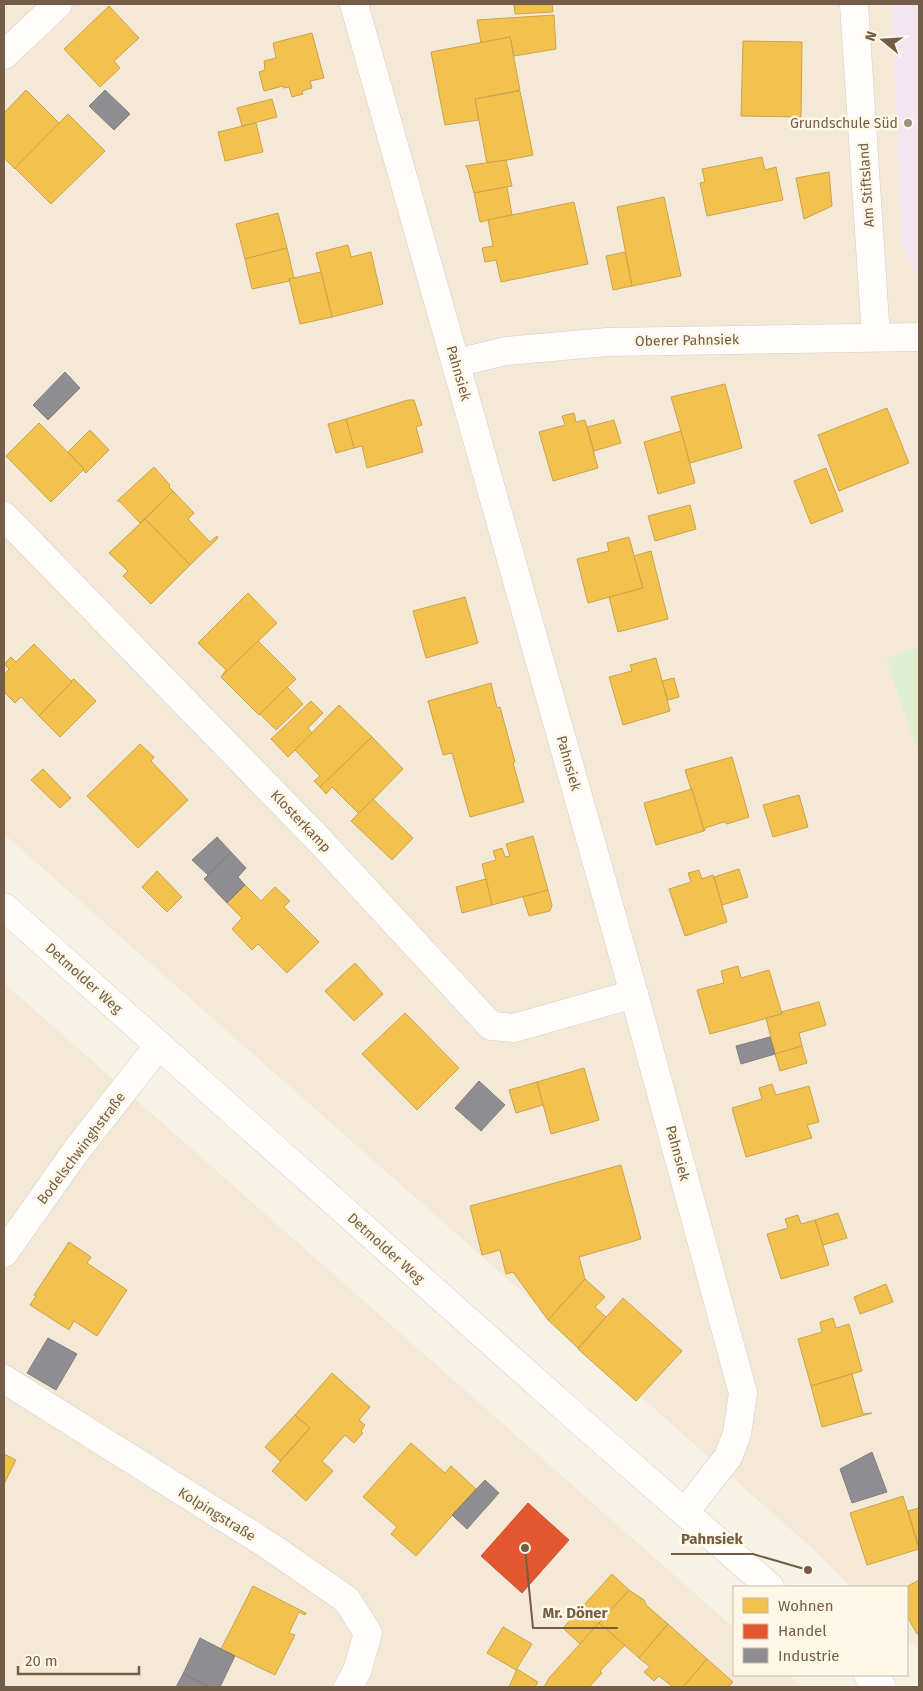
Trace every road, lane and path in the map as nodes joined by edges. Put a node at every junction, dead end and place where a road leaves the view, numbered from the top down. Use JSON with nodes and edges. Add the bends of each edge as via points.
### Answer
{"nodes":[{"id":1,"x":58,"y":4,"type":"edge"},
{"id":2,"x":354,"y":4,"type":"edge"},
{"id":3,"x":854,"y":4,"type":"edge"},
{"id":4,"x":4,"y":55,"type":"edge"},
{"id":5,"x":876,"y":337,"type":"junction"},
{"id":6,"x":919,"y":337,"type":"edge"},
{"id":7,"x":456,"y":363,"type":"junction"},
{"id":8,"x":4,"y":516,"type":"edge"},
{"id":9,"x":4,"y":907,"type":"edge"},
{"id":10,"x":634,"y":994,"type":"junction"},
{"id":11,"x":158,"y":1045,"type":"junction"},
{"id":12,"x":4,"y":1253,"type":"edge"},
{"id":13,"x":4,"y":1379,"type":"edge"},
{"id":14,"x":685,"y":1512,"type":"junction"},
{"id":15,"x":769,"y":1586,"type":"edge"},
{"id":16,"x":869,"y":1676,"type":"edge"},
{"id":17,"x":348,"y":1687,"type":"edge"},
{"id":18,"x":882,"y":1687,"type":"edge"}],
"edges":[{"from":1,"to":4,"type":"street"},
{"from":2,"to":7,"type":"street","name":"Pahnsiek"},
{"from":3,"to":5,"type":"street","name":"Am Stiftsland"},
{"from":5,"to":6,"type":"street","name":"Oberer Pahnsiek"},
{"from":5,"to":7,"type":"street","name":"Oberer Pahnsiek","via":[[607,342],[506,351]]},
{"from":7,"to":10,"type":"street","name":"Pahnsiek"},
{"from":8,"to":10,"type":"street","name":"Klosterkamp","via":[[322,843],[491,1026],[514,1028]]},
{"from":9,"to":11,"type":"street","name":"Detmolder Weg"},
{"from":10,"to":14,"type":"street","name":"Pahnsiek","via":[[743,1393],[736,1434],[728,1457]]},
{"from":11,"to":12,"type":"street","name":"Bodelschwinghstraße","via":[[76,1151]]},
{"from":11,"to":14,"type":"street","name":"Detmolder Weg"},
{"from":13,"to":17,"type":"street","name":"Kolpingstraße","via":[[271,1547],[347,1600],[368,1633],[357,1671]]},
{"from":14,"to":15,"type":"street","name":"Detmolder Weg"},
{"from":16,"to":18,"type":"street"}]}
